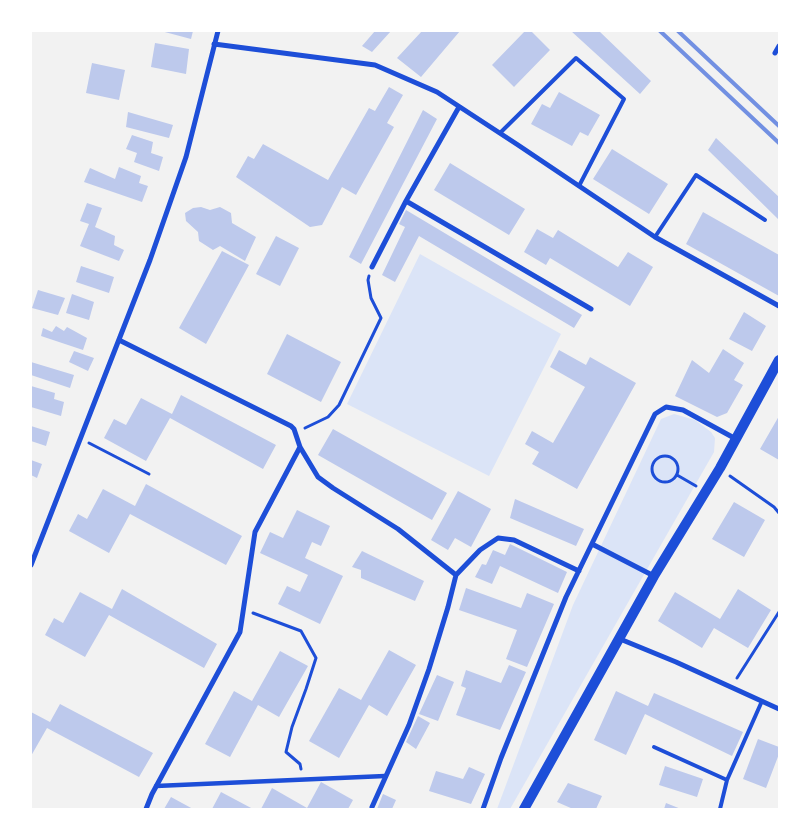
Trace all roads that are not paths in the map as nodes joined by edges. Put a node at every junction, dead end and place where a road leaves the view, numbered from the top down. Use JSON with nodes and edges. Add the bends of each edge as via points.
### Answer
{"nodes":[{"id":1,"x":218,"y":31,"type":"edge"},
{"id":2,"x":214,"y":44,"type":"junction"},
{"id":3,"x":779,"y":46,"type":"edge"},
{"id":4,"x":775,"y":53,"type":"dead end"},
{"id":5,"x":459,"y":107,"type":"junction"},
{"id":6,"x":500,"y":133,"type":"junction"},
{"id":7,"x":579,"y":186,"type":"junction"},
{"id":8,"x":406,"y":201,"type":"junction"},
{"id":9,"x":765,"y":220,"type":"dead end"},
{"id":10,"x":655,"y":237,"type":"junction"},
{"id":11,"x":372,"y":267,"type":"road end"},
{"id":12,"x":779,"y":306,"type":"edge"},
{"id":13,"x":591,"y":309,"type":"dead end"},
{"id":14,"x":119,"y":340,"type":"junction"},
{"id":15,"x":779,"y":360,"type":"edge"},
{"id":16,"x":736,"y":439,"type":"junction"},
{"id":17,"x":300,"y":447,"type":"junction"},
{"id":18,"x":592,"y":544,"type":"junction"},
{"id":19,"x":31,"y":565,"type":"edge"},
{"id":20,"x":579,"y":571,"type":"junction"},
{"id":21,"x":456,"y":575,"type":"junction"},
{"id":22,"x":654,"y":576,"type":"junction"},
{"id":23,"x":620,"y":639,"type":"junction"},
{"id":24,"x":762,"y":701,"type":"junction"},
{"id":25,"x":779,"y":709,"type":"edge"},
{"id":26,"x":654,"y":747,"type":"dead end"},
{"id":27,"x":386,"y":776,"type":"junction"},
{"id":28,"x":727,"y":780,"type":"junction"},
{"id":29,"x":156,"y":786,"type":"junction"},
{"id":30,"x":372,"y":807,"type":"dead end"},
{"id":31,"x":146,"y":809,"type":"edge"},
{"id":32,"x":483,"y":809,"type":"edge"},
{"id":33,"x":524,"y":809,"type":"edge"},
{"id":34,"x":720,"y":809,"type":"edge"}],
"edges":[{"from":1,"to":2,"type":"street"},
{"from":2,"to":5,"type":"street","via":[[375,66],[437,92]]},
{"from":2,"to":14,"type":"street","via":[[186,157]]},
{"from":3,"to":4,"type":"street"},
{"from":5,"to":6,"type":"street"},
{"from":5,"to":8,"type":"street"},
{"from":6,"to":7,"type":"street"},
{"from":6,"to":7,"type":"lane","via":[[576,58],[624,99]]},
{"from":7,"to":10,"type":"street"},
{"from":8,"to":11,"type":"street"},
{"from":8,"to":13,"type":"street"},
{"from":9,"to":10,"type":"lane","via":[[696,175]]},
{"from":10,"to":12,"type":"street"},
{"from":14,"to":17,"type":"street","via":[[291,426]]},
{"from":14,"to":19,"type":"street"},
{"from":15,"to":16,"type":"main road"},
{"from":16,"to":18,"type":"street","via":[[683,410],[666,406],[655,414]]},
{"from":16,"to":22,"type":"main road"},
{"from":17,"to":21,"type":"street","via":[[318,478],[398,529]]},
{"from":17,"to":29,"type":"street","via":[[255,532],[240,632]]},
{"from":18,"to":20,"type":"street"},
{"from":18,"to":22,"type":"street"},
{"from":20,"to":21,"type":"street","via":[[514,540],[498,538],[480,550]]},
{"from":20,"to":32,"type":"street"},
{"from":21,"to":27,"type":"street","via":[[429,669]]},
{"from":22,"to":23,"type":"main road"},
{"from":23,"to":24,"type":"street"},
{"from":23,"to":33,"type":"main road"},
{"from":24,"to":25,"type":"street"},
{"from":24,"to":28,"type":"lane"},
{"from":26,"to":28,"type":"lane"},
{"from":27,"to":29,"type":"street"},
{"from":27,"to":30,"type":"street"},
{"from":28,"to":34,"type":"lane"},
{"from":29,"to":31,"type":"street"}]}
